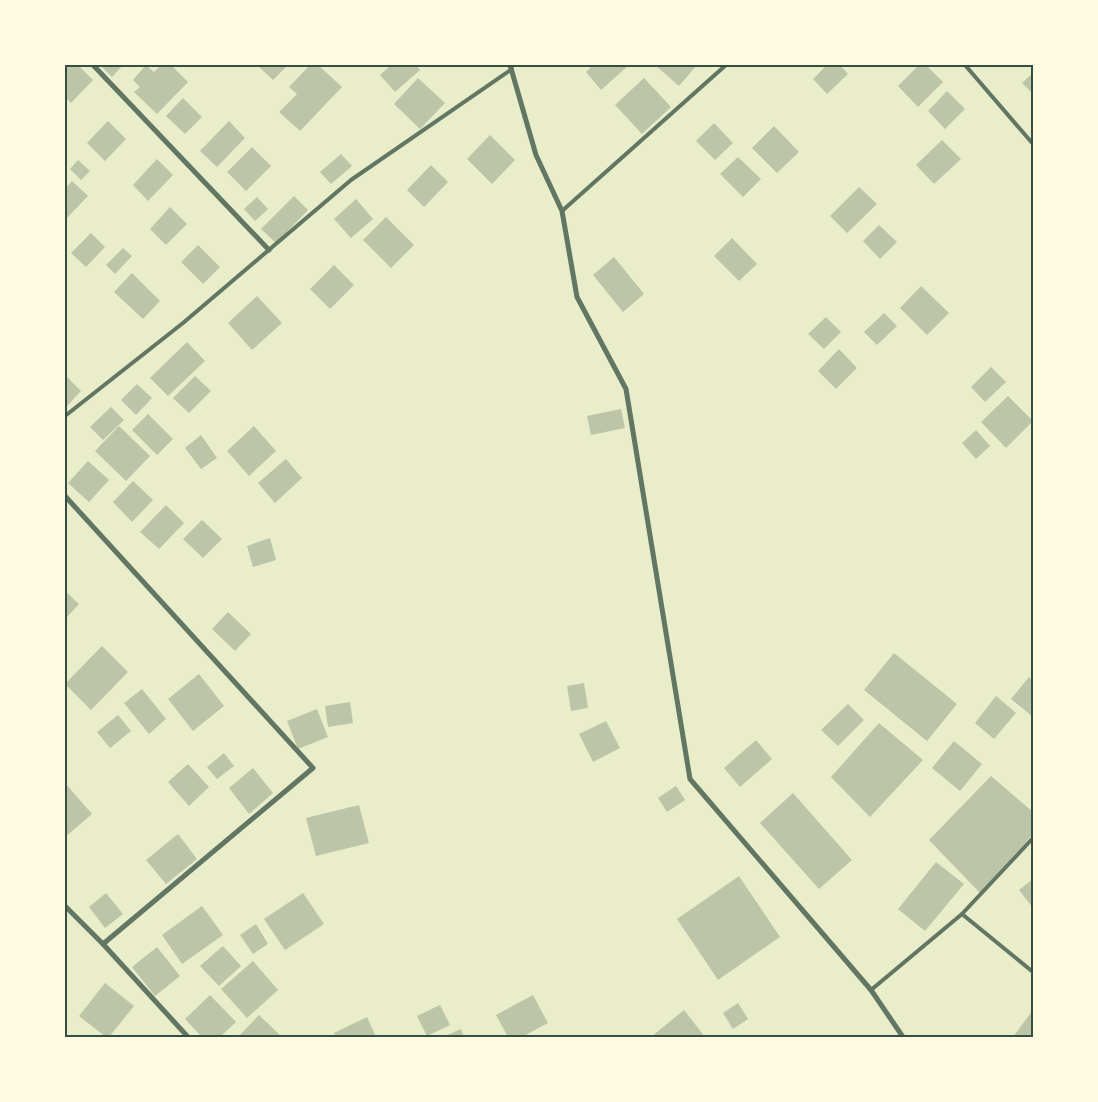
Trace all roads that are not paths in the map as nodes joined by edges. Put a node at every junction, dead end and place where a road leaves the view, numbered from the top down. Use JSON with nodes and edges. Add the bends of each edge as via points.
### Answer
{"nodes":[{"id":1,"x":93,"y":65,"type":"edge"},
{"id":2,"x":726,"y":65,"type":"edge"},
{"id":3,"x":965,"y":65,"type":"edge"},
{"id":4,"x":511,"y":67,"type":"edge"},
{"id":5,"x":1033,"y":144,"type":"edge"},
{"id":6,"x":562,"y":211,"type":"junction"},
{"id":7,"x":269,"y":250,"type":"junction"},
{"id":8,"x":65,"y":416,"type":"edge"},
{"id":9,"x":65,"y":496,"type":"edge"},
{"id":10,"x":1033,"y":838,"type":"edge"},
{"id":11,"x":65,"y":906,"type":"edge"},
{"id":12,"x":962,"y":914,"type":"junction"},
{"id":13,"x":103,"y":944,"type":"junction"},
{"id":14,"x":1033,"y":972,"type":"edge"},
{"id":15,"x":871,"y":990,"type":"junction"},
{"id":16,"x":188,"y":1037,"type":"edge"},
{"id":17,"x":903,"y":1037,"type":"edge"}],
"edges":[{"from":1,"to":7,"type":"street"},
{"from":2,"to":6,"type":"lane"},
{"from":3,"to":5,"type":"lane"},
{"from":4,"to":6,"type":"street","via":[[536,156]]},
{"from":4,"to":7,"type":"lane","via":[[351,180]]},
{"from":6,"to":15,"type":"street","via":[[577,297],[626,389],[690,778]]},
{"from":7,"to":8,"type":"lane"},
{"from":9,"to":13,"type":"street","via":[[313,768]]},
{"from":10,"to":12,"type":"lane"},
{"from":11,"to":13,"type":"street"},
{"from":12,"to":14,"type":"lane"},
{"from":12,"to":15,"type":"lane"},
{"from":13,"to":16,"type":"street"},
{"from":15,"to":17,"type":"street"}]}
